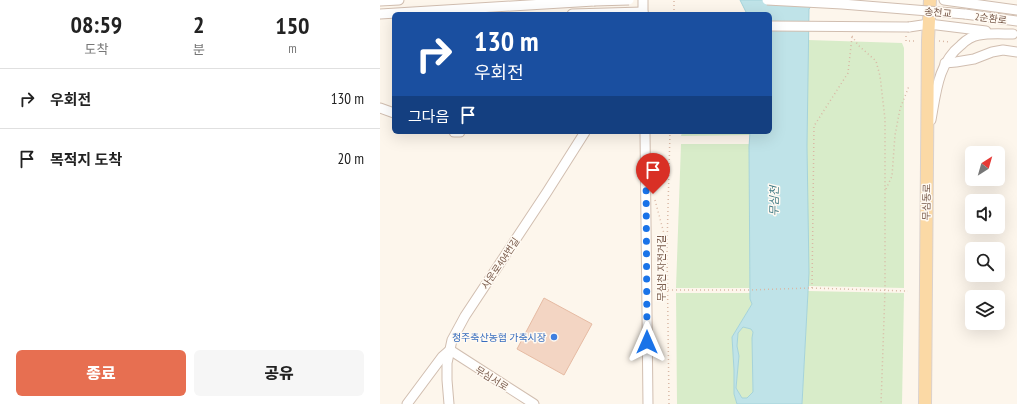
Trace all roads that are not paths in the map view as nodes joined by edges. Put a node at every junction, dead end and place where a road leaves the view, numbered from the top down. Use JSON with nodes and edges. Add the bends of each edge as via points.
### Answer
{"nodes":[{"id":1,"x":399,"y":0,"type":"edge"},
{"id":2,"x":616,"y":0,"type":"edge"},
{"id":3,"x":629,"y":0,"type":"edge"},
{"id":4,"x":643,"y":0,"type":"edge"},
{"id":5,"x":767,"y":0,"type":"edge"},
{"id":6,"x":930,"y":0,"type":"edge"},
{"id":7,"x":944,"y":0,"type":"edge"},
{"id":8,"x":380,"y":1,"type":"edge"},
{"id":9,"x":966,"y":2,"type":"joint"},
{"id":10,"x":1017,"y":10,"type":"edge"},
{"id":11,"x":413,"y":12,"type":"edge"},
{"id":12,"x":608,"y":12,"type":"edge"},
{"id":13,"x":643,"y":12,"type":"edge"},
{"id":14,"x":392,"y":13,"type":"edge"},
{"id":15,"x":380,"y":14,"type":"edge"},
{"id":16,"x":965,"y":14,"type":"joint"},
{"id":17,"x":392,"y":19,"type":"edge"},
{"id":18,"x":380,"y":20,"type":"edge"},
{"id":19,"x":1017,"y":21,"type":"edge"},
{"id":20,"x":929,"y":24,"type":"junction"},
{"id":21,"x":772,"y":26,"type":"edge"},
{"id":22,"x":1015,"y":35,"type":"edge"},
{"id":23,"x":1017,"y":52,"type":"edge"},
{"id":24,"x":945,"y":63,"type":"junction"},
{"id":25,"x":380,"y":108,"type":"edge"},
{"id":26,"x":392,"y":112,"type":"edge"},
{"id":27,"x":584,"y":134,"type":"edge"},
{"id":28,"x":645,"y":134,"type":"edge"},
{"id":29,"x":927,"y":145,"type":"junction"},
{"id":30,"x":450,"y":350,"type":"junction"},
{"id":31,"x":407,"y":404,"type":"edge"},
{"id":32,"x":449,"y":404,"type":"edge"},
{"id":33,"x":534,"y":404,"type":"edge"},
{"id":34,"x":648,"y":404,"type":"edge"},
{"id":35,"x":924,"y":404,"type":"edge"}],
"edges":[{"from":1,"to":8,"type":"street"},
{"from":2,"to":12,"type":"street","via":[[614,7]]},
{"from":3,"to":11,"type":"street","bridge":true},
{"from":4,"to":13,"type":"street"},
{"from":5,"to":16,"type":"street","name":"송천교","bridge":true},
{"from":6,"to":20,"type":"main road","name":"무심동로"},
{"from":7,"to":9,"type":"street","name":"송천교"},
{"from":9,"to":10,"type":"street","name":"2순환로"},
{"from":14,"to":15,"type":"street","bridge":true},
{"from":16,"to":19,"type":"street","name":"2순환로"},
{"from":17,"to":18,"type":"street"},
{"from":20,"to":21,"type":"street","bridge":true,"via":[[909,27]]},
{"from":20,"to":22,"type":"street"},
{"from":20,"to":29,"type":"main road","name":"무심동로"},
{"from":22,"to":24,"type":"street","via":[[979,35],[967,40]]},
{"from":23,"to":24,"type":"street","via":[[1003,50],[974,59]]},
{"from":24,"to":29,"type":"street","via":[[939,81]]},
{"from":25,"to":26,"type":"street"},
{"from":27,"to":30,"type":"street","name":"사운로404번길","via":[[465,316],[452,340]]},
{"from":28,"to":34,"type":"street"},
{"from":29,"to":35,"type":"main road","name":"무심동로"},
{"from":30,"to":31,"type":"street"},
{"from":30,"to":32,"type":"street","name":"사운로404번길","via":[[447,363]]},
{"from":30,"to":33,"type":"street","name":"무심서로"}]}
